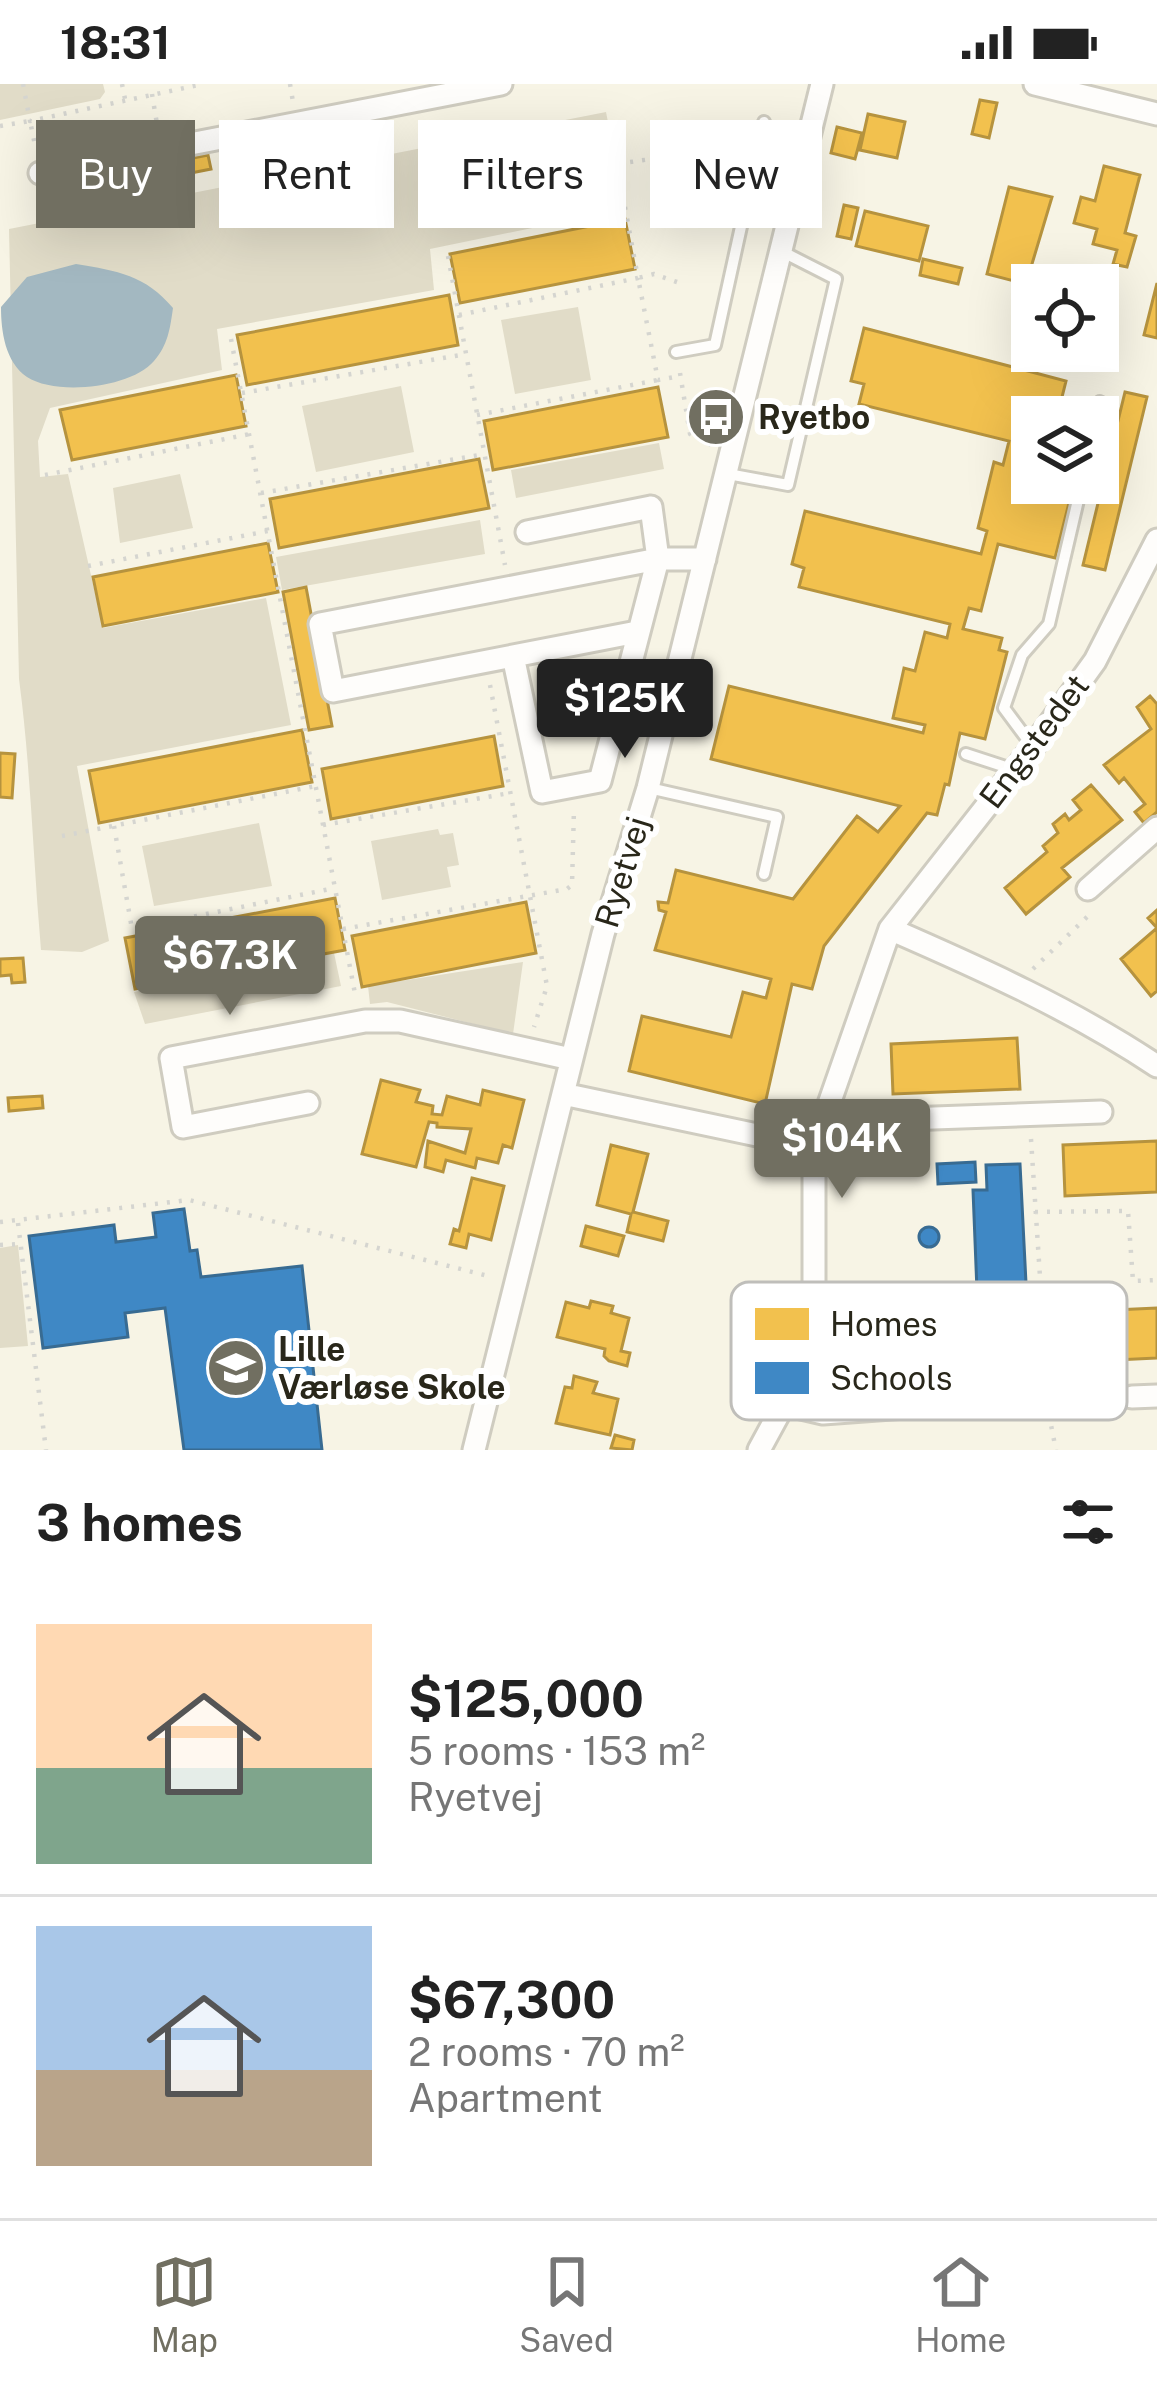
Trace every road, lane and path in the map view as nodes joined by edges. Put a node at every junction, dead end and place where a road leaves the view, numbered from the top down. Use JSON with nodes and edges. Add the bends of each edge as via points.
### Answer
{"nodes":[{"id":1,"x":23,"y":84,"type":"edge"},
{"id":2,"x":122,"y":84,"type":"edge"},
{"id":3,"x":203,"y":84,"type":"edge"},
{"id":4,"x":501,"y":84,"type":"edge"},
{"id":5,"x":822,"y":84,"type":"edge"},
{"id":6,"x":1035,"y":84,"type":"edge"},
{"id":7,"x":152,"y":94,"type":"junction"},
{"id":8,"x":389,"y":95,"type":"edge"},
{"id":9,"x":125,"y":99,"type":"junction"},
{"id":10,"x":1157,"y":114,"type":"edge"},
{"id":11,"x":157,"y":120,"type":"edge"},
{"id":12,"x":30,"y":122,"type":"junction"},
{"id":13,"x":0,"y":127,"type":"edge"},
{"id":14,"x":195,"y":141,"type":"edge"},
{"id":15,"x":36,"y":152,"type":"edge"},
{"id":16,"x":650,"y":159,"type":"edge"},
{"id":17,"x":741,"y":228,"type":"edge"},
{"id":18,"x":782,"y":250,"type":"junction"},
{"id":19,"x":448,"y":256,"type":"dead end"},
{"id":20,"x":638,"y":278,"type":"junction"},
{"id":21,"x":677,"y":282,"type":"dead end"},
{"id":22,"x":459,"y":315,"type":"junction"},
{"id":23,"x":231,"y":339,"type":"dead end"},
{"id":24,"x":676,"y":352,"type":"joint"},
{"id":25,"x":466,"y":354,"type":"junction"},
{"id":26,"x":680,"y":376,"type":"junction"},
{"id":27,"x":658,"y":380,"type":"junction"},
{"id":28,"x":242,"y":393,"type":"junction"},
{"id":29,"x":477,"y":415,"type":"junction"},
{"id":30,"x":250,"y":434,"type":"junction"},
{"id":31,"x":484,"y":454,"type":"junction"},
{"id":32,"x":730,"y":465,"type":"junction"},
{"id":33,"x":45,"y":475,"type":"dead end"},
{"id":34,"x":261,"y":494,"type":"junction"},
{"id":35,"x":1077,"y":504,"type":"edge"},
{"id":36,"x":268,"y":531,"type":"junction"},
{"id":37,"x":526,"y":532,"type":"dead end"},
{"id":38,"x":1157,"y":542,"type":"edge"},
{"id":39,"x":658,"y":559,"type":"junction"},
{"id":40,"x":705,"y":559,"type":"junction"},
{"id":41,"x":88,"y":566,"type":"dead end"},
{"id":42,"x":509,"y":589,"type":"junction"},
{"id":43,"x":638,"y":632,"type":"junction"},
{"id":44,"x":513,"y":656,"type":"junction"},
{"id":45,"x":486,"y":662,"type":"junction"},
{"id":46,"x":1033,"y":747,"type":"junction"},
{"id":47,"x":966,"y":754,"type":"dead end"},
{"id":48,"x":1015,"y":770,"type":"junction"},
{"id":49,"x":316,"y":786,"type":"junction"},
{"id":50,"x":574,"y":786,"type":"junction"},
{"id":51,"x":648,"y":788,"type":"junction"},
{"id":52,"x":510,"y":793,"type":"junction"},
{"id":53,"x":323,"y":825,"type":"junction"},
{"id":54,"x":114,"y":826,"type":"junction"},
{"id":55,"x":1157,"y":828,"type":"edge"},
{"id":56,"x":62,"y":836,"type":"dead end"},
{"id":57,"x":764,"y":874,"type":"dead end"},
{"id":58,"x":335,"y":888,"type":"junction"},
{"id":59,"x":1088,"y":889,"type":"joint"},
{"id":60,"x":530,"y":896,"type":"junction"},
{"id":61,"x":343,"y":929,"type":"junction"},
{"id":62,"x":890,"y":929,"type":"junction"},
{"id":63,"x":1016,"y":986,"type":"junction"},
{"id":64,"x":365,"y":1021,"type":"junction"},
{"id":65,"x":527,"y":1052,"type":"junction"},
{"id":66,"x":571,"y":1059,"type":"junction"},
{"id":67,"x":1157,"y":1066,"type":"edge"},
{"id":68,"x":562,"y":1094,"type":"junction"},
{"id":69,"x":308,"y":1103,"type":"dead end"},
{"id":70,"x":1101,"y":1112,"type":"dead end"},
{"id":71,"x":1030,"y":1115,"type":"junction"},
{"id":72,"x":822,"y":1122,"type":"junction"},
{"id":73,"x":814,"y":1147,"type":"junction"},
{"id":74,"x":1035,"y":1212,"type":"junction"},
{"id":75,"x":18,"y":1221,"type":"junction"},
{"id":76,"x":0,"y":1222,"type":"edge"},
{"id":77,"x":20,"y":1244,"type":"junction"},
{"id":78,"x":0,"y":1245,"type":"edge"},
{"id":79,"x":1157,"y":1280,"type":"edge"},
{"id":80,"x":814,"y":1282,"type":"edge"},
{"id":81,"x":1040,"y":1282,"type":"edge"},
{"id":82,"x":515,"y":1283,"type":"junction"},
{"id":83,"x":1157,"y":1396,"type":"edge"},
{"id":84,"x":1132,"y":1397,"type":"joint"},
{"id":85,"x":1127,"y":1400,"type":"edge"},
{"id":86,"x":775,"y":1420,"type":"edge"},
{"id":87,"x":1050,"y":1420,"type":"edge"},
{"id":88,"x":46,"y":1450,"type":"edge"},
{"id":89,"x":474,"y":1450,"type":"edge"},
{"id":90,"x":759,"y":1450,"type":"edge"},
{"id":91,"x":1056,"y":1450,"type":"edge"}],
"edges":[{"from":1,"to":12,"type":"path"},
{"from":2,"to":9,"type":"path"},
{"from":3,"to":7,"type":"path"},
{"from":4,"to":8,"type":"street"},
{"from":5,"to":18,"type":"street","name":"Ryetvej"},
{"from":6,"to":10,"type":"street"},
{"from":7,"to":9,"type":"path"},
{"from":7,"to":11,"type":"path"},
{"from":8,"to":14,"type":"street"},
{"from":9,"to":12,"type":"path"},
{"from":12,"to":13,"type":"path"},
{"from":12,"to":15,"type":"path"},
{"from":16,"to":20,"type":"path","via":[[617,164]]},
{"from":17,"to":24,"type":"lane","via":[[715,345]]},
{"from":18,"to":32,"type":"street","name":"Ryetvej"},
{"from":18,"to":32,"type":"lane","via":[[836,278],[788,485]]},
{"from":19,"to":22,"type":"path"},
{"from":20,"to":21,"type":"path"},
{"from":20,"to":22,"type":"path"},
{"from":20,"to":27,"type":"path"},
{"from":22,"to":25,"type":"path"},
{"from":23,"to":28,"type":"path"},
{"from":24,"to":26,"type":"path"},
{"from":25,"to":28,"type":"path"},
{"from":25,"to":29,"type":"path"},
{"from":26,"to":27,"type":"path"},
{"from":26,"to":32,"type":"path","via":[[690,434]]},
{"from":27,"to":29,"type":"path"},
{"from":28,"to":30,"type":"path"},
{"from":29,"to":31,"type":"path"},
{"from":30,"to":33,"type":"path"},
{"from":30,"to":34,"type":"path"},
{"from":31,"to":34,"type":"path"},
{"from":31,"to":42,"type":"path"},
{"from":32,"to":40,"type":"street","name":"Ryetvej"},
{"from":34,"to":36,"type":"path"},
{"from":35,"to":46,"type":"lane","via":[[1049,624],[1022,655],[1004,708]]},
{"from":36,"to":41,"type":"path"},
{"from":36,"to":49,"type":"path"},
{"from":37,"to":39,"type":"street","via":[[650,507]]},
{"from":38,"to":46,"type":"street","name":"Engstedet","via":[[1095,661]]},
{"from":39,"to":40,"type":"street"},
{"from":39,"to":42,"type":"street"},
{"from":39,"to":43,"type":"street"},
{"from":40,"to":51,"type":"street","name":"Ryetvej"},
{"from":42,"to":45,"type":"street","via":[[320,624],[333,691]]},
{"from":43,"to":44,"type":"street"},
{"from":43,"to":50,"type":"street","via":[[600,782]]},
{"from":44,"to":45,"type":"street"},
{"from":44,"to":50,"type":"street","via":[[542,792]]},
{"from":45,"to":52,"type":"path"},
{"from":46,"to":48,"type":"street","name":"Engstedet"},
{"from":47,"to":48,"type":"lane"},
{"from":48,"to":62,"type":"street","name":"Engstedet"},
{"from":49,"to":53,"type":"path"},
{"from":49,"to":54,"type":"path"},
{"from":50,"to":60,"type":"path","via":[[572,885]]},
{"from":51,"to":57,"type":"lane","via":[[777,817]]},
{"from":51,"to":66,"type":"street","name":"Ryetvej"},
{"from":52,"to":53,"type":"path"},
{"from":52,"to":60,"type":"path"},
{"from":53,"to":58,"type":"path"},
{"from":54,"to":56,"type":"path"},
{"from":54,"to":58,"type":"path","via":[[132,928]]},
{"from":55,"to":59,"type":"street"},
{"from":58,"to":61,"type":"path"},
{"from":59,"to":63,"type":"path","via":[[1089,915]]},
{"from":60,"to":61,"type":"path"},
{"from":60,"to":65,"type":"path","via":[[547,986]]},
{"from":61,"to":64,"type":"path"},
{"from":62,"to":63,"type":"street"},
{"from":62,"to":72,"type":"street","name":"Engstedet"},
{"from":63,"to":67,"type":"street"},
{"from":64,"to":65,"type":"street","via":[[400,1021]]},
{"from":64,"to":69,"type":"street","via":[[172,1058],[183,1127]]},
{"from":65,"to":66,"type":"street"},
{"from":66,"to":68,"type":"street","name":"Ryetvej"},
{"from":68,"to":73,"type":"street"},
{"from":68,"to":82,"type":"street","name":"Ryetvej"},
{"from":70,"to":71,"type":"street"},
{"from":71,"to":72,"type":"street"},
{"from":71,"to":74,"type":"path"},
{"from":72,"to":73,"type":"street","name":"Engstedet"},
{"from":73,"to":80,"type":"street","name":"Engstedet"},
{"from":74,"to":79,"type":"path","via":[[1128,1211],[1132,1281]]},
{"from":74,"to":81,"type":"path"},
{"from":75,"to":76,"type":"path"},
{"from":75,"to":77,"type":"path"},
{"from":75,"to":82,"type":"path","via":[[189,1200]]},
{"from":77,"to":78,"type":"path"},
{"from":77,"to":88,"type":"path"},
{"from":82,"to":89,"type":"street","name":"Ryetvej"},
{"from":83,"to":84,"type":"street"},
{"from":84,"to":85,"type":"path"},
{"from":86,"to":90,"type":"street","name":"Engstedet"},
{"from":87,"to":91,"type":"path"}]}
